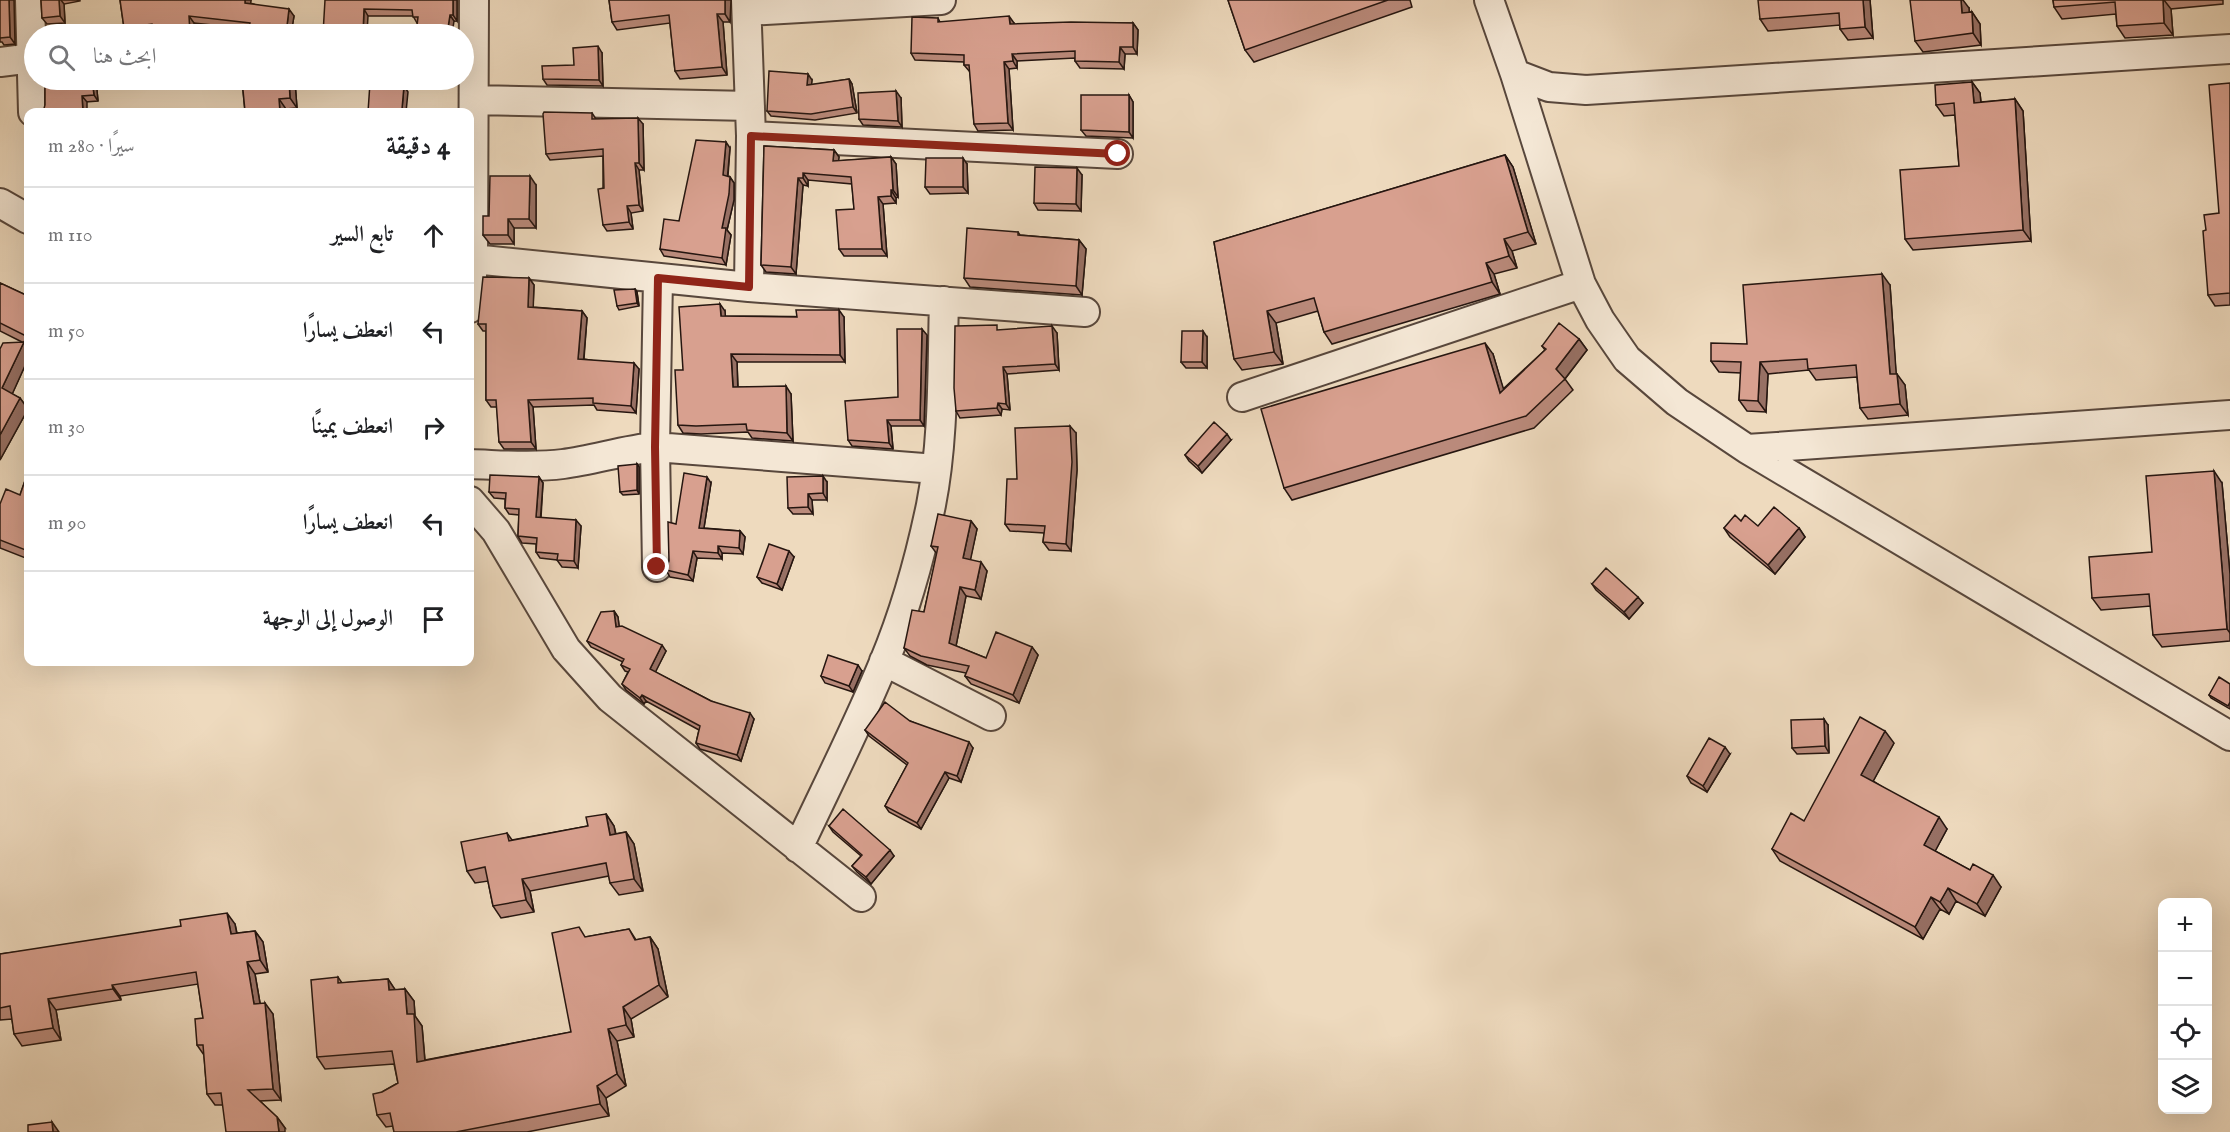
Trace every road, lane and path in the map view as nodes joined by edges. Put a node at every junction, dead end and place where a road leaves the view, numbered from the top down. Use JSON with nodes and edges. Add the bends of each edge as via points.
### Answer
{"nodes":[{"id":1,"x":30,"y":0,"type":"edge"},
{"id":2,"x":474,"y":0,"type":"edge"},
{"id":3,"x":941,"y":0,"type":"edge"},
{"id":4,"x":1489,"y":0,"type":"edge"},
{"id":5,"x":746,"y":5,"type":"edge"},
{"id":6,"x":31,"y":24,"type":"edge"},
{"id":7,"x":473,"y":24,"type":"edge"},
{"id":8,"x":2230,"y":49,"type":"edge"},
{"id":9,"x":24,"y":54,"type":"edge"},
{"id":10,"x":0,"y":62,"type":"edge"},
{"id":11,"x":1515,"y":74,"type":"junction"},
{"id":12,"x":474,"y":83,"type":"edge"},
{"id":13,"x":33,"y":90,"type":"edge"},
{"id":14,"x":470,"y":90,"type":"edge"},
{"id":15,"x":750,"y":106,"type":"junction"},
{"id":16,"x":33,"y":108,"type":"edge"},
{"id":17,"x":470,"y":108,"type":"edge"},
{"id":18,"x":751,"y":136,"type":"junction"},
{"id":19,"x":1118,"y":154,"type":"dead end"},
{"id":20,"x":0,"y":203,"type":"edge"},
{"id":21,"x":24,"y":217,"type":"edge"},
{"id":22,"x":474,"y":246,"type":"edge"},
{"id":23,"x":658,"y":278,"type":"junction"},
{"id":24,"x":1581,"y":284,"type":"junction"},
{"id":25,"x":749,"y":287,"type":"junction"},
{"id":26,"x":944,"y":301,"type":"junction"},
{"id":27,"x":1085,"y":312,"type":"dead end"},
{"id":28,"x":1242,"y":397,"type":"dead end"},
{"id":29,"x":2230,"y":415,"type":"edge"},
{"id":30,"x":655,"y":447,"type":"junction"},
{"id":31,"x":1747,"y":449,"type":"junction"},
{"id":32,"x":474,"y":464,"type":"edge"},
{"id":33,"x":936,"y":469,"type":"junction"},
{"id":34,"x":474,"y":506,"type":"edge"},
{"id":35,"x":657,"y":567,"type":"dead end"},
{"id":36,"x":884,"y":661,"type":"junction"},
{"id":37,"x":991,"y":716,"type":"dead end"},
{"id":38,"x":2230,"y":736,"type":"edge"},
{"id":39,"x":798,"y":848,"type":"junction"},
{"id":40,"x":861,"y":897,"type":"dead end"}],
"edges":[{"from":1,"to":6,"type":"street"},
{"from":2,"to":7,"type":"street"},
{"from":3,"to":5,"type":"street"},
{"from":4,"to":11,"type":"street"},
{"from":5,"to":15,"type":"street"},
{"from":8,"to":11,"type":"street","via":[[1586,90],[1549,87]]},
{"from":9,"to":10,"type":"street"},
{"from":11,"to":24,"type":"street"},
{"from":12,"to":15,"type":"street"},
{"from":13,"to":16,"type":"street"},
{"from":14,"to":17,"type":"street"},
{"from":15,"to":18,"type":"street"},
{"from":18,"to":19,"type":"street"},
{"from":18,"to":25,"type":"street"},
{"from":20,"to":21,"type":"street"},
{"from":22,"to":23,"type":"street"},
{"from":23,"to":25,"type":"street"},
{"from":23,"to":30,"type":"street"},
{"from":24,"to":28,"type":"street"},
{"from":24,"to":31,"type":"street","via":[[1627,359],[1677,402]]},
{"from":25,"to":26,"type":"street"},
{"from":26,"to":27,"type":"street"},
{"from":26,"to":33,"type":"street"},
{"from":29,"to":31,"type":"street"},
{"from":30,"to":32,"type":"street","via":[[536,466]]},
{"from":30,"to":33,"type":"street"},
{"from":30,"to":35,"type":"street"},
{"from":31,"to":38,"type":"street"},
{"from":33,"to":36,"type":"street","via":[[914,577]]},
{"from":34,"to":39,"type":"street","via":[[496,531],[566,649],[610,698]]},
{"from":36,"to":37,"type":"street"},
{"from":36,"to":39,"type":"street"},
{"from":39,"to":40,"type":"street"}]}
